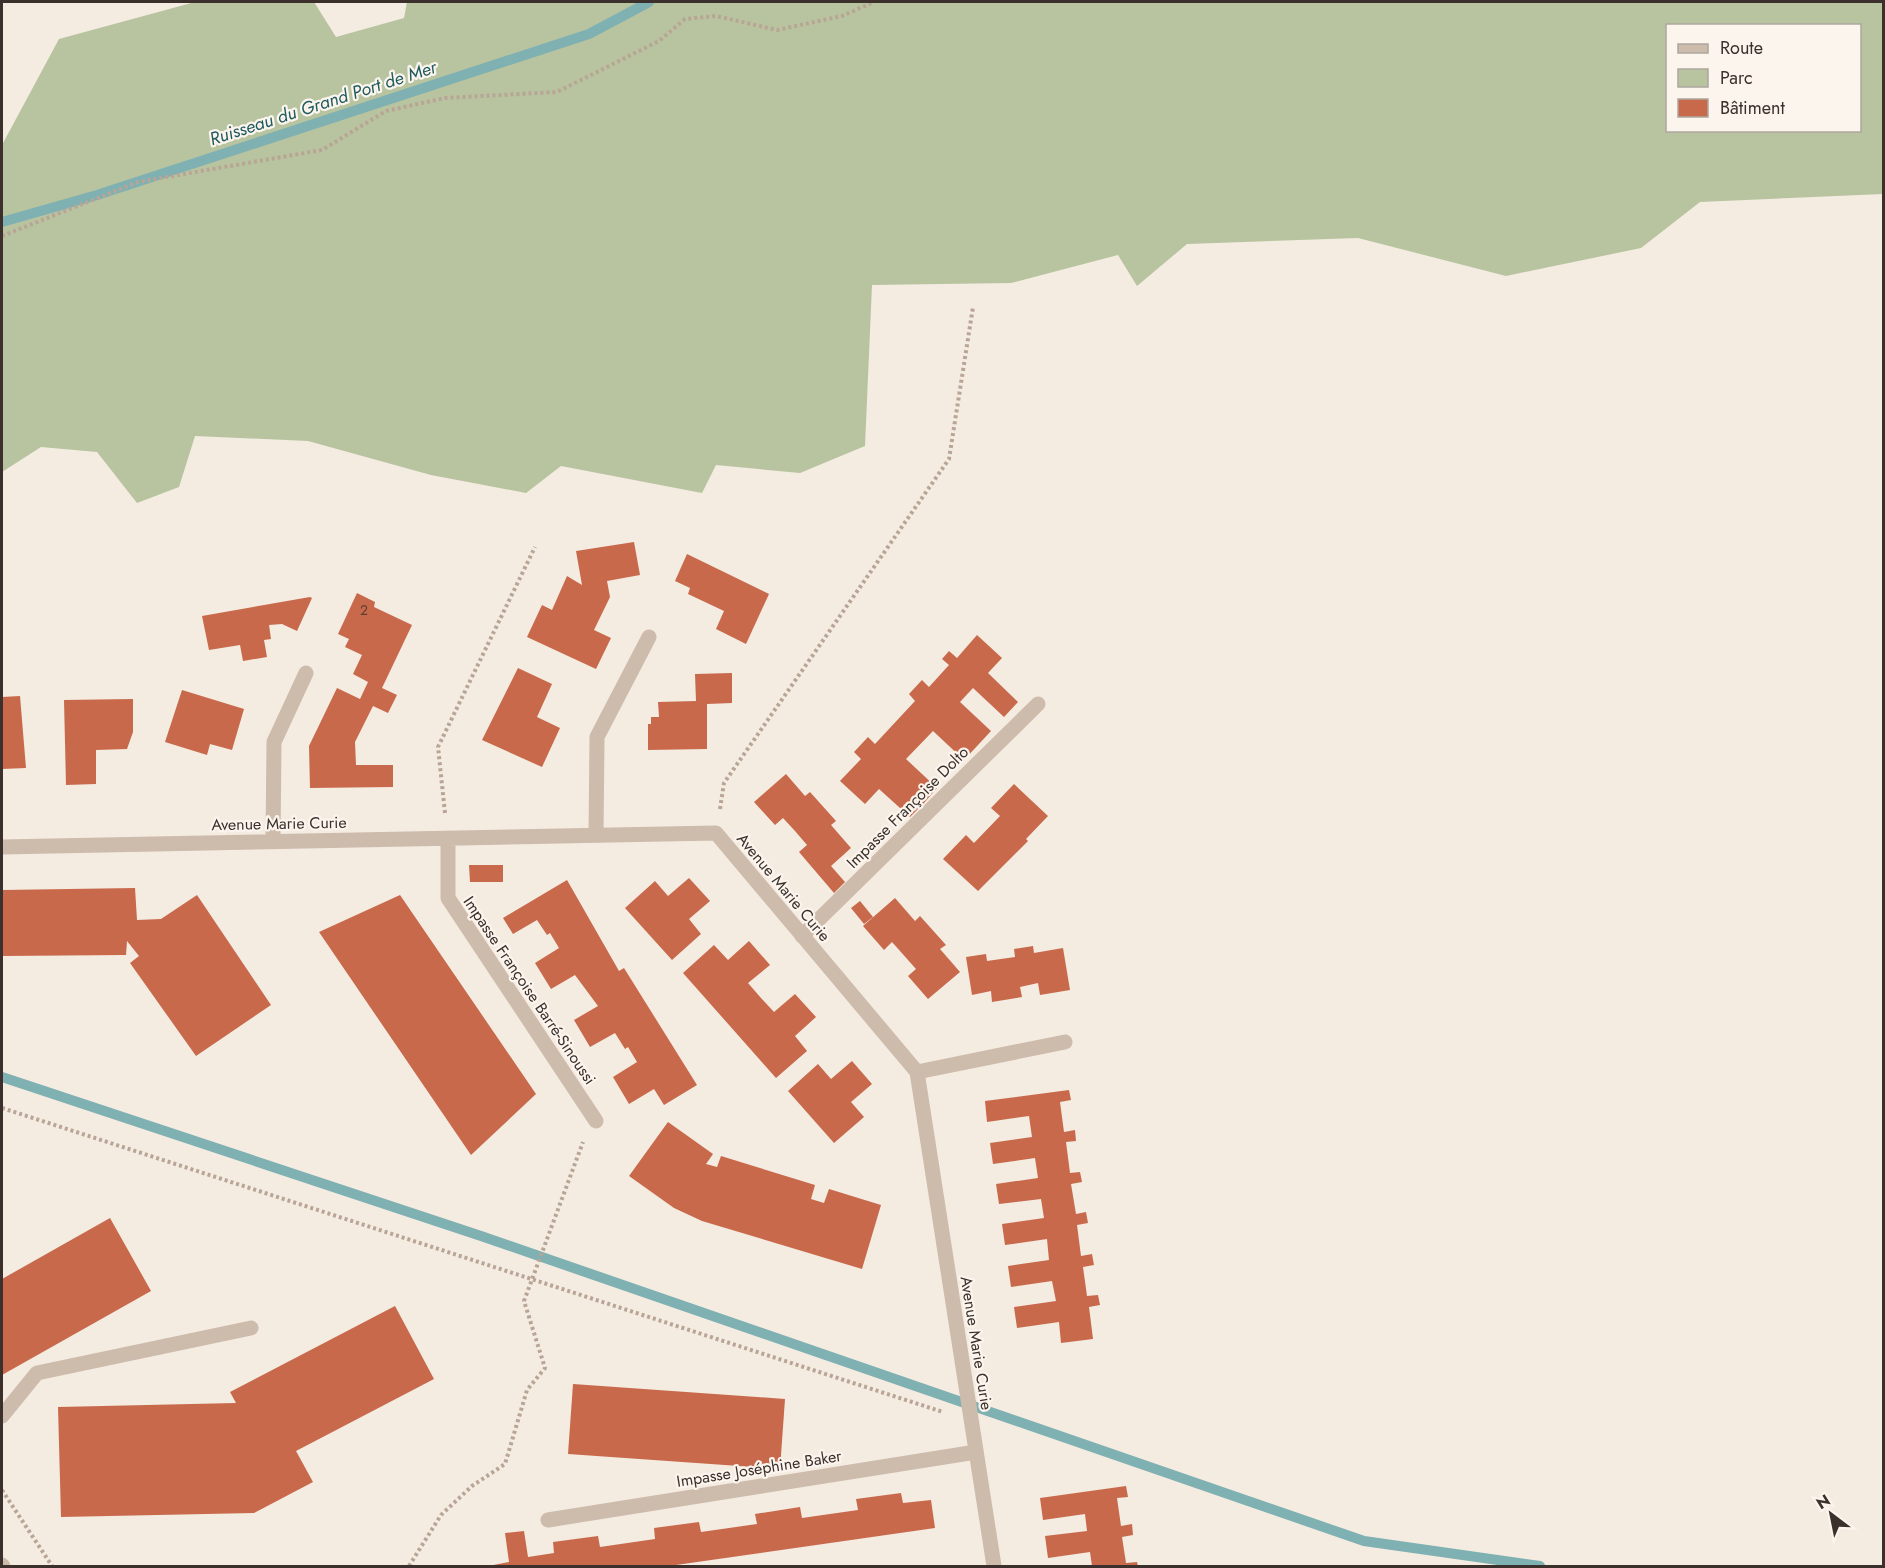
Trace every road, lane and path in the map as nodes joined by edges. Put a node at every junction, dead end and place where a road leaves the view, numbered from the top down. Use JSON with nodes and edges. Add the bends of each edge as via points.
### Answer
{"nodes":[{"id":1,"x":874,"y":2,"type":"edge"},
{"id":2,"x":2,"y":236,"type":"edge"},
{"id":3,"x":973,"y":307,"type":"dead end"},
{"id":4,"x":535,"y":547,"type":"dead end"},
{"id":5,"x":649,"y":637,"type":"dead end"},
{"id":6,"x":306,"y":673,"type":"dead end"},
{"id":7,"x":1038,"y":704,"type":"dead end"},
{"id":8,"x":716,"y":833,"type":"junction"},
{"id":9,"x":596,"y":835,"type":"junction"},
{"id":10,"x":448,"y":838,"type":"junction"},
{"id":11,"x":273,"y":841,"type":"junction"},
{"id":12,"x":2,"y":847,"type":"edge"},
{"id":13,"x":802,"y":936,"type":"junction"},
{"id":14,"x":1065,"y":1042,"type":"dead end"},
{"id":15,"x":917,"y":1072,"type":"junction"},
{"id":16,"x":2,"y":1108,"type":"edge"},
{"id":17,"x":596,"y":1121,"type":"joint"},
{"id":18,"x":530,"y":1279,"type":"junction"},
{"id":19,"x":251,"y":1328,"type":"dead end"},
{"id":20,"x":2,"y":1416,"type":"edge"},
{"id":21,"x":971,"y":1420,"type":"junction"},
{"id":22,"x":976,"y":1452,"type":"junction"},
{"id":23,"x":2,"y":1490,"type":"edge"},
{"id":24,"x":548,"y":1520,"type":"dead end"},
{"id":25,"x":52,"y":1566,"type":"edge"},
{"id":26,"x":409,"y":1566,"type":"edge"},
{"id":27,"x":994,"y":1566,"type":"edge"}],
"edges":[{"from":1,"to":2,"type":"path","via":[[842,16],[777,30],[716,16],[685,19],[659,41],[557,92],[445,98],[386,111],[322,150],[138,182]]},
{"from":3,"to":8,"type":"path","via":[[950,459],[724,783]]},
{"from":4,"to":10,"type":"path","via":[[438,747]]},
{"from":5,"to":9,"type":"street","via":[[597,737]]},
{"from":6,"to":11,"type":"street","via":[[274,742]]},
{"from":7,"to":13,"type":"street","name":"Impasse Françoise Dolto"},
{"from":8,"to":9,"type":"street","name":"Avenue Marie Curie"},
{"from":8,"to":13,"type":"street","name":"Avenue Marie Curie"},
{"from":9,"to":10,"type":"street","name":"Avenue Marie Curie"},
{"from":10,"to":11,"type":"street","name":"Avenue Marie Curie"},
{"from":10,"to":17,"type":"street","name":"Impasse Françoise Barré-Sinoussi","via":[[448,898]]},
{"from":11,"to":12,"type":"street","name":"Avenue Marie Curie"},
{"from":13,"to":15,"type":"street","name":"Avenue Marie Curie"},
{"from":14,"to":15,"type":"street"},
{"from":15,"to":21,"type":"street","name":"Avenue Marie Curie"},
{"from":16,"to":18,"type":"path"},
{"from":17,"to":18,"type":"path","via":[[582,1145]]},
{"from":18,"to":21,"type":"path"},
{"from":18,"to":26,"type":"path","via":[[524,1301],[545,1368],[526,1390],[505,1464],[472,1486],[441,1515]]},
{"from":19,"to":20,"type":"street","via":[[37,1372]]},
{"from":21,"to":22,"type":"street","name":"Avenue Marie Curie"},
{"from":22,"to":24,"type":"street","name":"Impasse Joséphine Baker"},
{"from":22,"to":27,"type":"street","name":"Avenue Marie Curie"},
{"from":23,"to":25,"type":"path"}]}
